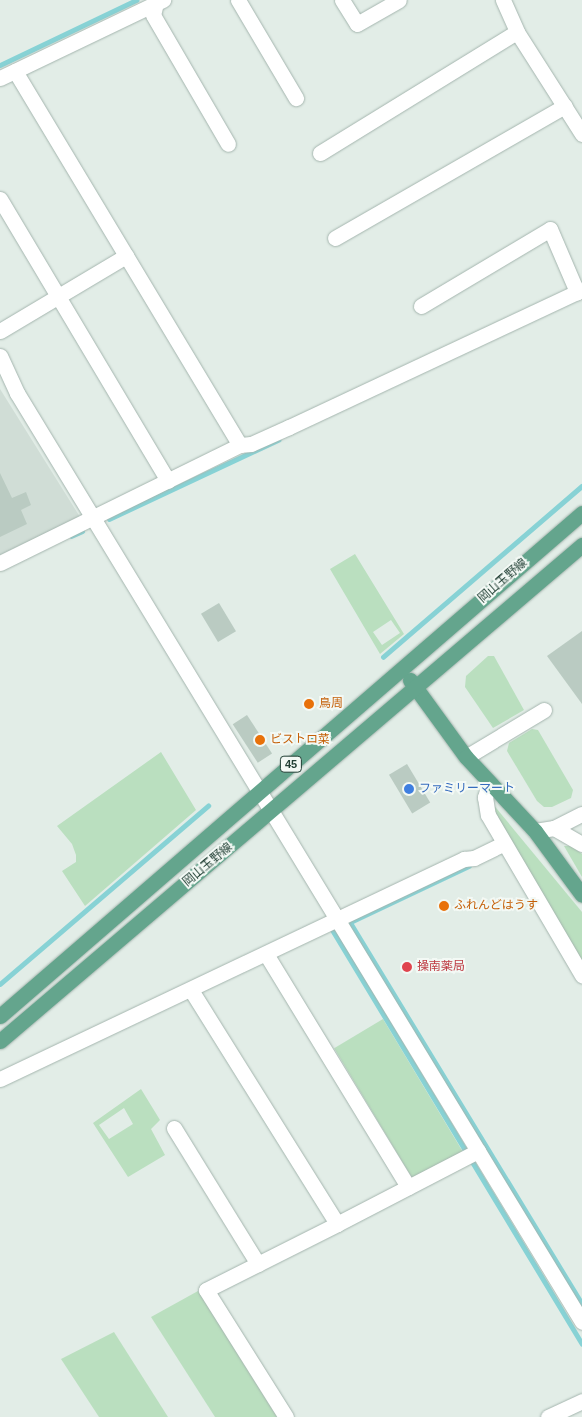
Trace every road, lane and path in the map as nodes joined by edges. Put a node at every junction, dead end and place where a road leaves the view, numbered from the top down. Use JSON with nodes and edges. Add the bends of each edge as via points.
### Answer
{"nodes":[{"id":1,"x":238,"y":0,"type":"edge"},
{"id":2,"x":342,"y":0,"type":"edge"},
{"id":3,"x":399,"y":0,"type":"edge"},
{"id":4,"x":503,"y":0,"type":"edge"},
{"id":5,"x":159,"y":2,"type":"edge"},
{"id":6,"x":517,"y":32,"type":"junction"},
{"id":7,"x":15,"y":71,"type":"junction"},
{"id":8,"x":0,"y":78,"type":"edge"},
{"id":9,"x":296,"y":98,"type":"dead end"},
{"id":10,"x":565,"y":106,"type":"junction"},
{"id":11,"x":582,"y":134,"type":"edge"},
{"id":12,"x":228,"y":144,"type":"dead end"},
{"id":13,"x":320,"y":154,"type":"dead end"},
{"id":14,"x":0,"y":199,"type":"edge"},
{"id":15,"x":335,"y":238,"type":"dead end"},
{"id":16,"x":126,"y":256,"type":"junction"},
{"id":17,"x":580,"y":291,"type":"edge"},
{"id":18,"x":58,"y":296,"type":"junction"},
{"id":19,"x":421,"y":306,"type":"dead end"},
{"id":20,"x":0,"y":331,"type":"edge"},
{"id":21,"x":0,"y":356,"type":"edge"},
{"id":22,"x":240,"y":445,"type":"junction"},
{"id":23,"x":168,"y":481,"type":"junction"},
{"id":24,"x":582,"y":514,"type":"edge"},
{"id":25,"x":95,"y":518,"type":"junction"},
{"id":26,"x":582,"y":545,"type":"edge"},
{"id":27,"x":0,"y":563,"type":"edge"},
{"id":28,"x":402,"y":669,"type":"junction"},
{"id":29,"x":415,"y":687,"type":"junction"},
{"id":30,"x":544,"y":710,"type":"dead end"},
{"id":31,"x":466,"y":757,"type":"junction"},
{"id":32,"x":489,"y":784,"type":"junction"},
{"id":33,"x":259,"y":791,"type":"junction"},
{"id":34,"x":271,"y":810,"type":"junction"},
{"id":35,"x":582,"y":814,"type":"edge"},
{"id":36,"x":582,"y":819,"type":"edge"},
{"id":37,"x":554,"y":828,"type":"junction"},
{"id":38,"x":535,"y":831,"type":"junction"},
{"id":39,"x":582,"y":836,"type":"edge"},
{"id":40,"x":503,"y":844,"type":"junction"},
{"id":41,"x":582,"y":844,"type":"edge"},
{"id":42,"x":582,"y":895,"type":"edge"},
{"id":43,"x":340,"y":924,"type":"junction"},
{"id":44,"x":269,"y":958,"type":"junction"},
{"id":45,"x":582,"y":975,"type":"edge"},
{"id":46,"x":193,"y":993,"type":"junction"},
{"id":47,"x":0,"y":1016,"type":"edge"},
{"id":48,"x":0,"y":1041,"type":"edge"},
{"id":49,"x":0,"y":1079,"type":"edge"},
{"id":50,"x":174,"y":1128,"type":"dead end"},
{"id":51,"x":472,"y":1154,"type":"junction"},
{"id":52,"x":408,"y":1187,"type":"junction"},
{"id":53,"x":337,"y":1224,"type":"junction"},
{"id":54,"x":258,"y":1264,"type":"junction"},
{"id":55,"x":576,"y":1303,"type":"edge"},
{"id":56,"x":582,"y":1322,"type":"edge"},
{"id":57,"x":582,"y":1401,"type":"edge"},
{"id":58,"x":286,"y":1417,"type":"edge"},
{"id":59,"x":548,"y":1417,"type":"edge"}],
"edges":[{"from":1,"to":9,"type":"street"},
{"from":2,"to":3,"type":"street","via":[[357,24]]},
{"from":4,"to":6,"type":"street"},
{"from":5,"to":7,"type":"street"},
{"from":5,"to":12,"type":"street","via":[[153,15]]},
{"from":6,"to":10,"type":"street"},
{"from":6,"to":13,"type":"street"},
{"from":7,"to":8,"type":"street"},
{"from":7,"to":16,"type":"street"},
{"from":10,"to":11,"type":"street"},
{"from":10,"to":15,"type":"street"},
{"from":14,"to":18,"type":"street"},
{"from":16,"to":18,"type":"street"},
{"from":16,"to":22,"type":"street"},
{"from":17,"to":19,"type":"street","via":[[550,229]]},
{"from":17,"to":22,"type":"street","via":[[282,431],[252,444]]},
{"from":18,"to":20,"type":"street"},
{"from":18,"to":23,"type":"street"},
{"from":21,"to":25,"type":"street","via":[[16,393]]},
{"from":22,"to":23,"type":"street"},
{"from":23,"to":25,"type":"street"},
{"from":24,"to":28,"type":"main road","name":"岡山玉野線","number":"45"},
{"from":25,"to":27,"type":"street"},
{"from":25,"to":33,"type":"street"},
{"from":26,"to":29,"type":"main road","name":"岡山玉野線","number":"45"},
{"from":28,"to":29,"type":"main road"},
{"from":28,"to":33,"type":"main road","name":"岡山玉野線","number":"45"},
{"from":29,"to":31,"type":"main road"},
{"from":29,"to":34,"type":"main road","name":"岡山玉野線","number":"45"},
{"from":30,"to":31,"type":"street"},
{"from":31,"to":32,"type":"main road"},
{"from":32,"to":38,"type":"main road"},
{"from":32,"to":40,"type":"street","via":[[484,797],[485,810]]},
{"from":33,"to":34,"type":"street"},
{"from":33,"to":47,"type":"main road","name":"岡山玉野線","number":"45"},
{"from":34,"to":43,"type":"street"},
{"from":34,"to":48,"type":"main road","name":"岡山玉野線","number":"45"},
{"from":35,"to":37,"type":"street"},
{"from":36,"to":39,"type":"street"},
{"from":37,"to":38,"type":"street"},
{"from":37,"to":41,"type":"street"},
{"from":38,"to":42,"type":"main road"},
{"from":40,"to":43,"type":"street","via":[[474,858],[464,859]]},
{"from":40,"to":45,"type":"street"},
{"from":43,"to":44,"type":"street"},
{"from":43,"to":51,"type":"street"},
{"from":44,"to":46,"type":"street"},
{"from":44,"to":52,"type":"street"},
{"from":46,"to":49,"type":"street"},
{"from":46,"to":53,"type":"street"},
{"from":50,"to":54,"type":"street"},
{"from":51,"to":52,"type":"street"},
{"from":51,"to":55,"type":"street"},
{"from":52,"to":53,"type":"street"},
{"from":53,"to":54,"type":"street"},
{"from":54,"to":58,"type":"street","via":[[206,1290]]},
{"from":55,"to":56,"type":"street"},
{"from":57,"to":59,"type":"street"}]}
